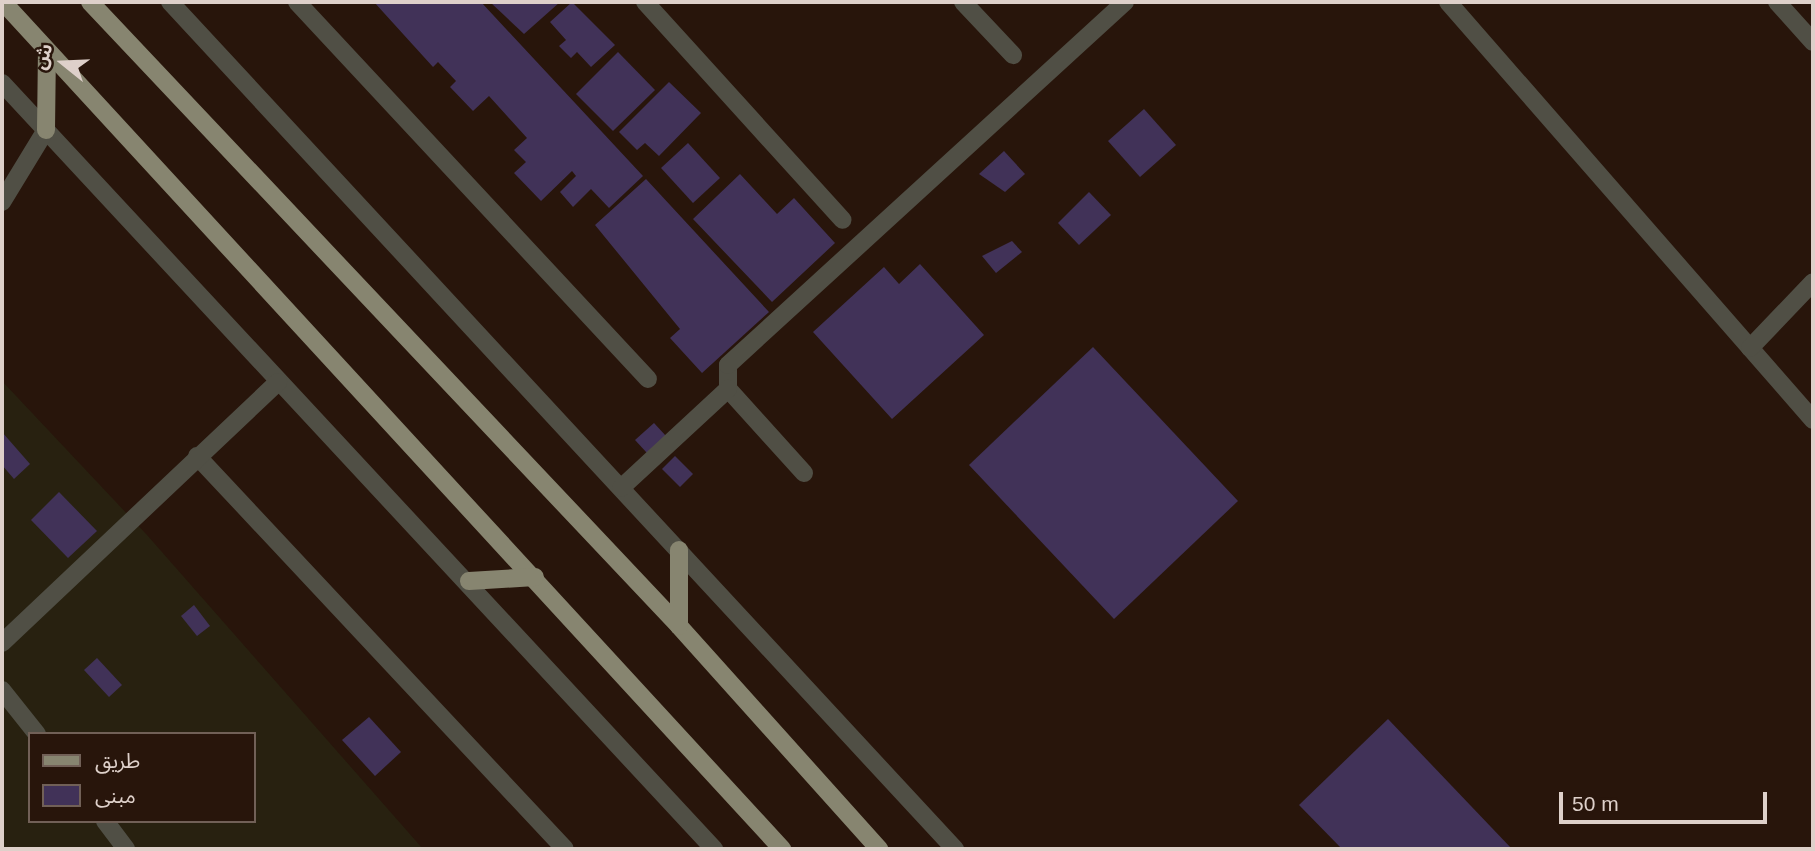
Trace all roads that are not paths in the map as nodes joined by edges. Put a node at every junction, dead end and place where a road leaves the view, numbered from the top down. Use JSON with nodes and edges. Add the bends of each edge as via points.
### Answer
{"nodes":[{"id":1,"x":3,"y":2,"type":"edge"},
{"id":2,"x":90,"y":2,"type":"edge"},
{"id":3,"x":170,"y":2,"type":"edge"},
{"id":4,"x":297,"y":2,"type":"edge"},
{"id":5,"x":645,"y":2,"type":"edge"},
{"id":6,"x":963,"y":2,"type":"edge"},
{"id":7,"x":1125,"y":2,"type":"edge"},
{"id":8,"x":1448,"y":2,"type":"edge"},
{"id":9,"x":1777,"y":2,"type":"edge"},
{"id":10,"x":1813,"y":42,"type":"edge"},
{"id":11,"x":47,"y":51,"type":"junction"},
{"id":12,"x":1013,"y":55,"type":"dead end"},
{"id":13,"x":2,"y":83,"type":"edge"},
{"id":14,"x":46,"y":130,"type":"junction"},
{"id":15,"x":2,"y":202,"type":"edge"},
{"id":16,"x":843,"y":219,"type":"dead end"},
{"id":17,"x":1813,"y":282,"type":"edge"},
{"id":18,"x":1751,"y":348,"type":"junction"},
{"id":19,"x":648,"y":379,"type":"dead end"},
{"id":20,"x":278,"y":382,"type":"junction"},
{"id":21,"x":728,"y":389,"type":"junction"},
{"id":22,"x":1813,"y":420,"type":"edge"},
{"id":23,"x":197,"y":456,"type":"junction"},
{"id":24,"x":804,"y":473,"type":"dead end"},
{"id":25,"x":621,"y":488,"type":"junction"},
{"id":26,"x":679,"y":550,"type":"junction"},
{"id":27,"x":534,"y":578,"type":"junction"},
{"id":28,"x":469,"y":581,"type":"junction"},
{"id":29,"x":679,"y":626,"type":"junction"},
{"id":30,"x":2,"y":643,"type":"edge"},
{"id":31,"x":2,"y":690,"type":"edge"},
{"id":32,"x":35,"y":732,"type":"edge"},
{"id":33,"x":106,"y":823,"type":"edge"},
{"id":34,"x":126,"y":849,"type":"edge"},
{"id":35,"x":565,"y":849,"type":"edge"},
{"id":36,"x":714,"y":849,"type":"edge"},
{"id":37,"x":782,"y":849,"type":"edge"},
{"id":38,"x":879,"y":849,"type":"edge"},
{"id":39,"x":955,"y":849,"type":"edge"}],
"edges":[{"from":1,"to":11,"type":"main road"},
{"from":2,"to":29,"type":"main road"},
{"from":3,"to":25,"type":"street"},
{"from":4,"to":19,"type":"street"},
{"from":5,"to":16,"type":"street"},
{"from":6,"to":12,"type":"street"},
{"from":7,"to":21,"type":"street","via":[[728,365]]},
{"from":8,"to":18,"type":"street"},
{"from":9,"to":10,"type":"street"},
{"from":11,"to":14,"type":"main road"},
{"from":11,"to":27,"type":"main road"},
{"from":13,"to":14,"type":"street"},
{"from":14,"to":15,"type":"street"},
{"from":14,"to":20,"type":"street"},
{"from":17,"to":18,"type":"street"},
{"from":18,"to":22,"type":"street"},
{"from":20,"to":23,"type":"street"},
{"from":20,"to":28,"type":"street"},
{"from":21,"to":24,"type":"street"},
{"from":21,"to":25,"type":"street"},
{"from":23,"to":30,"type":"street"},
{"from":23,"to":35,"type":"street"},
{"from":25,"to":26,"type":"street"},
{"from":26,"to":29,"type":"main road"},
{"from":26,"to":39,"type":"street"},
{"from":27,"to":28,"type":"main road"},
{"from":27,"to":37,"type":"main road"},
{"from":28,"to":36,"type":"street"},
{"from":29,"to":38,"type":"main road"},
{"from":31,"to":32,"type":"street"},
{"from":33,"to":34,"type":"street"}]}
